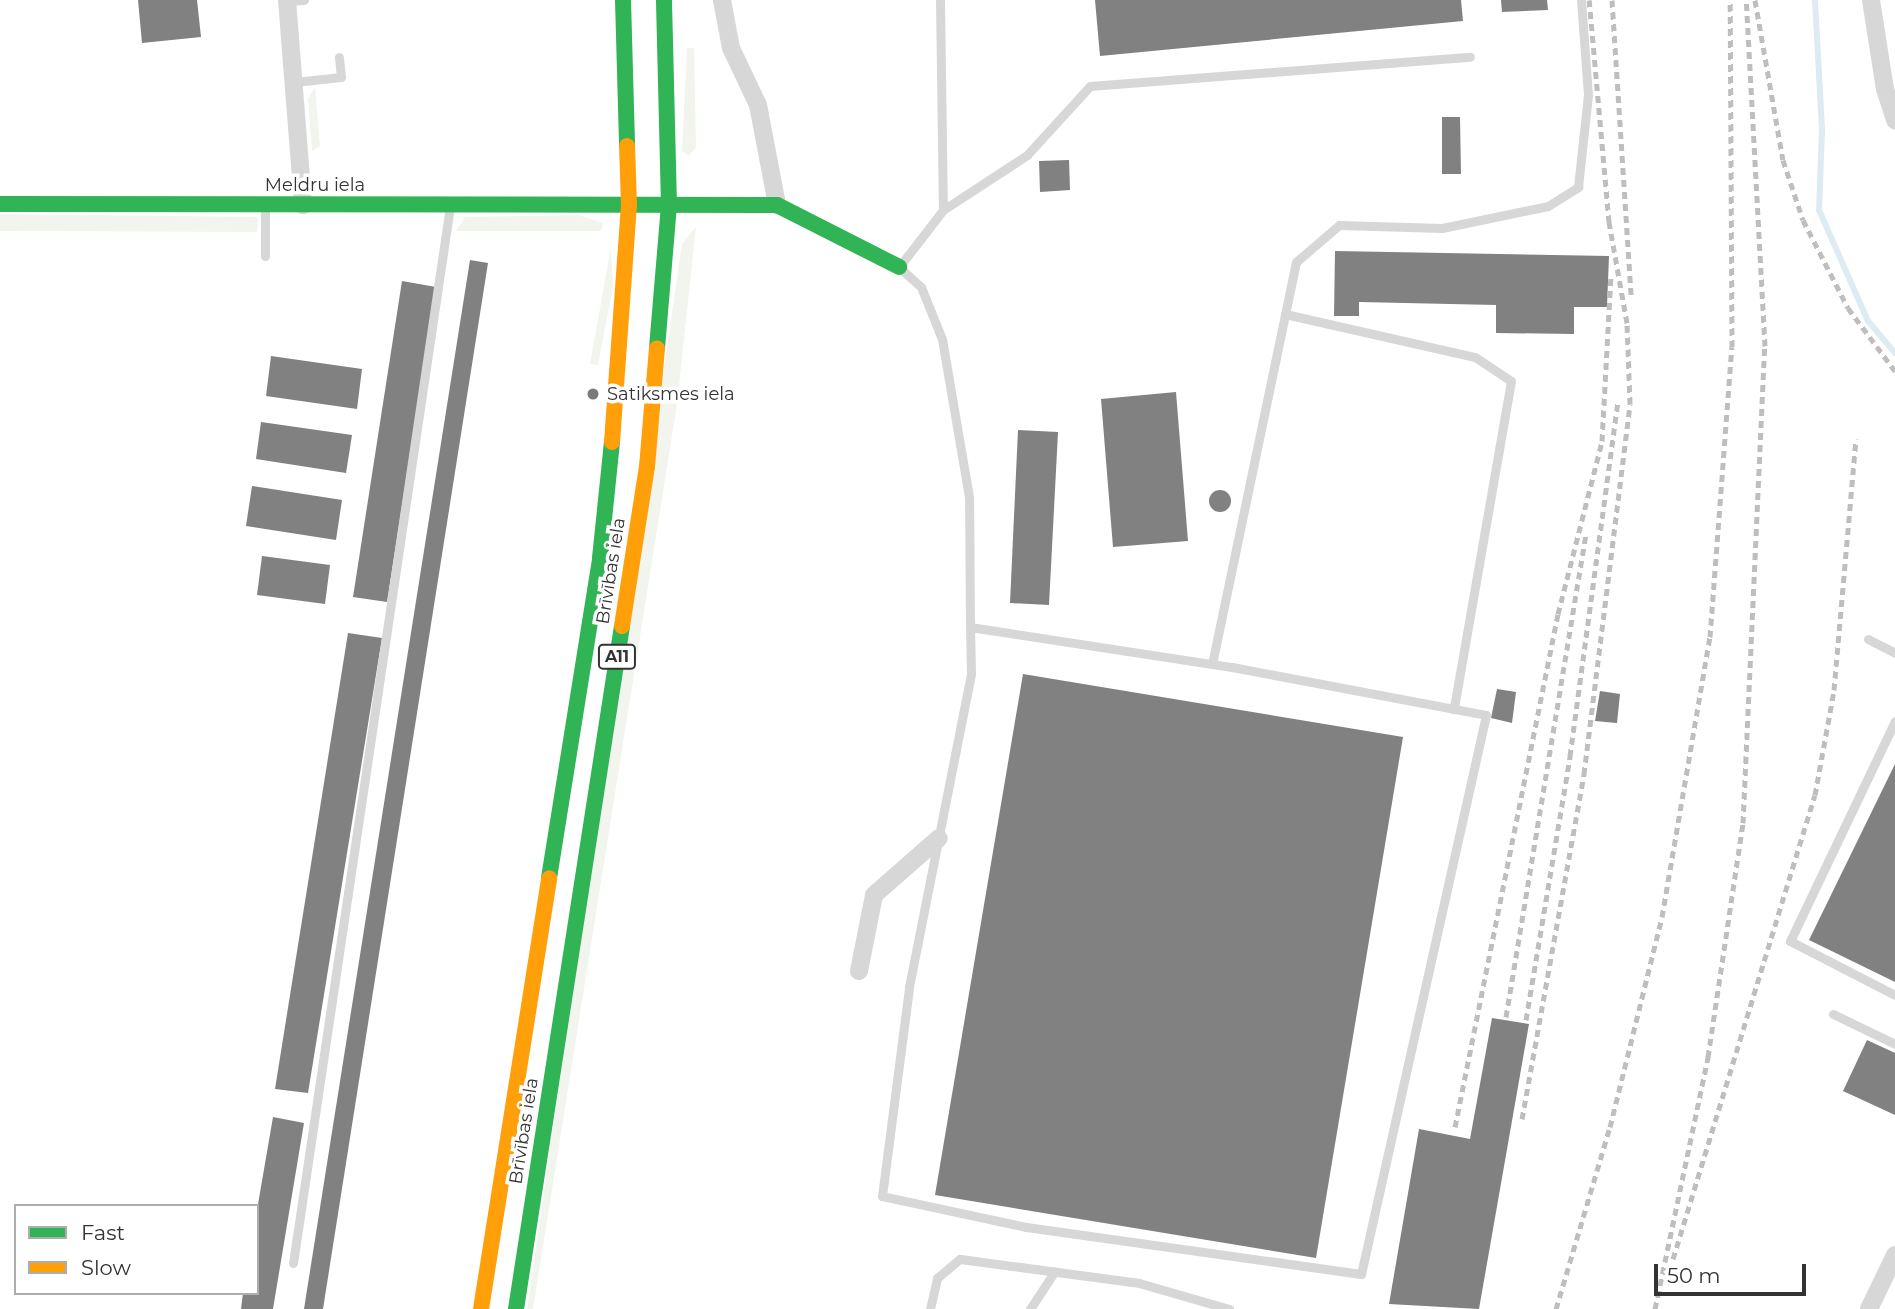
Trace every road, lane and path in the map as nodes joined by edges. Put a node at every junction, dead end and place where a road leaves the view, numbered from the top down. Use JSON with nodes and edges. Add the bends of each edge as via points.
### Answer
{"nodes":[{"id":1,"x":293,"y":0,"type":"edge"},
{"id":2,"x":623,"y":0,"type":"edge"},
{"id":3,"x":664,"y":0,"type":"edge"},
{"id":4,"x":722,"y":0,"type":"edge"},
{"id":5,"x":940,"y":0,"type":"edge"},
{"id":6,"x":1581,"y":0,"type":"edge"},
{"id":7,"x":1871,"y":0,"type":"edge"},
{"id":8,"x":339,"y":57,"type":"dead end"},
{"id":9,"x":1470,"y":57,"type":"dead end"},
{"id":10,"x":295,"y":82,"type":"junction"},
{"id":11,"x":1895,"y":120,"type":"edge"},
{"id":12,"x":0,"y":204,"type":"edge"},
{"id":13,"x":265,"y":205,"type":"junction"},
{"id":14,"x":303,"y":205,"type":"junction"},
{"id":15,"x":451,"y":205,"type":"junction"},
{"id":16,"x":629,"y":205,"type":"junction"},
{"id":17,"x":777,"y":205,"type":"junction"},
{"id":18,"x":669,"y":206,"type":"junction"},
{"id":19,"x":943,"y":210,"type":"junction"},
{"id":20,"x":265,"y":256,"type":"dead end"},
{"id":21,"x":899,"y":267,"type":"junction"},
{"id":22,"x":1285,"y":314,"type":"junction"},
{"id":23,"x":970,"y":627,"type":"junction"},
{"id":24,"x":1868,"y":639,"type":"dead end"},
{"id":25,"x":1895,"y":653,"type":"edge"},
{"id":26,"x":1212,"y":664,"type":"junction"},
{"id":27,"x":1454,"y":709,"type":"junction"},
{"id":28,"x":1895,"y":721,"type":"edge"},
{"id":29,"x":939,"y":838,"type":"junction"},
{"id":30,"x":859,"y":971,"type":"dead end"},
{"id":31,"x":1895,"y":995,"type":"edge"},
{"id":32,"x":1833,"y":1014,"type":"dead end"},
{"id":33,"x":1895,"y":1044,"type":"edge"},
{"id":34,"x":1895,"y":1255,"type":"edge"},
{"id":35,"x":293,"y":1263,"type":"dead end"},
{"id":36,"x":1055,"y":1270,"type":"junction"},
{"id":37,"x":481,"y":1309,"type":"edge"},
{"id":38,"x":516,"y":1309,"type":"edge"},
{"id":39,"x":930,"y":1309,"type":"edge"},
{"id":40,"x":1030,"y":1309,"type":"edge"},
{"id":41,"x":1228,"y":1309,"type":"edge"},
{"id":42,"x":1869,"y":1309,"type":"edge"}],
"edges":[{"from":1,"to":10,"type":"street"},
{"from":2,"to":16,"type":"main road","name":"Brīvības iela","number":"A11"},
{"from":3,"to":18,"type":"main road","name":"Brīvības iela","number":"A11"},
{"from":4,"to":17,"type":"street","via":[[731,48],[761,117]]},
{"from":5,"to":19,"type":"lane"},
{"from":6,"to":22,"type":"lane","via":[[1588,95],[1578,187],[1548,206],[1443,228],[1339,225],[1296,262]]},
{"from":7,"to":11,"type":"street","via":[[1885,89]]},
{"from":8,"to":10,"type":"lane","via":[[341,77]]},
{"from":9,"to":19,"type":"lane","via":[[1090,86],[1027,155]]},
{"from":10,"to":14,"type":"street"},
{"from":12,"to":13,"type":"main road","name":"Meldru iela"},
{"from":13,"to":14,"type":"main road","name":"Meldru iela"},
{"from":13,"to":20,"type":"lane"},
{"from":14,"to":15,"type":"main road","name":"Meldru iela"},
{"from":15,"to":16,"type":"main road","name":"Meldru iela"},
{"from":15,"to":35,"type":"lane"},
{"from":16,"to":18,"type":"main road","name":"Meldru iela"},
{"from":16,"to":37,"type":"main road","name":"Brīvības iela","number":"A11","via":[[617,400],[600,558]]},
{"from":17,"to":18,"type":"main road","name":"Meldru iela"},
{"from":17,"to":21,"type":"main road"},
{"from":18,"to":38,"type":"main road","name":"Brīvības iela","number":"A11","via":[[647,467]]},
{"from":19,"to":21,"type":"lane"},
{"from":21,"to":23,"type":"lane","via":[[921,287],[942,340],[969,496]]},
{"from":22,"to":26,"type":"lane"},
{"from":22,"to":27,"type":"lane","via":[[1475,358],[1511,381]]},
{"from":23,"to":26,"type":"lane"},
{"from":23,"to":29,"type":"lane","via":[[971,673]]},
{"from":24,"to":25,"type":"lane"},
{"from":26,"to":27,"type":"lane"},
{"from":27,"to":29,"type":"lane","via":[[1486,715],[1361,1274],[1026,1227],[882,1196],[909,987]]},
{"from":28,"to":31,"type":"lane","via":[[1790,941]]},
{"from":29,"to":30,"type":"street","via":[[874,895]]},
{"from":32,"to":33,"type":"lane"},
{"from":34,"to":42,"type":"street"},
{"from":36,"to":39,"type":"lane","via":[[960,1259],[937,1278]]},
{"from":36,"to":40,"type":"lane"},
{"from":36,"to":41,"type":"lane","via":[[1139,1283]]}]}
